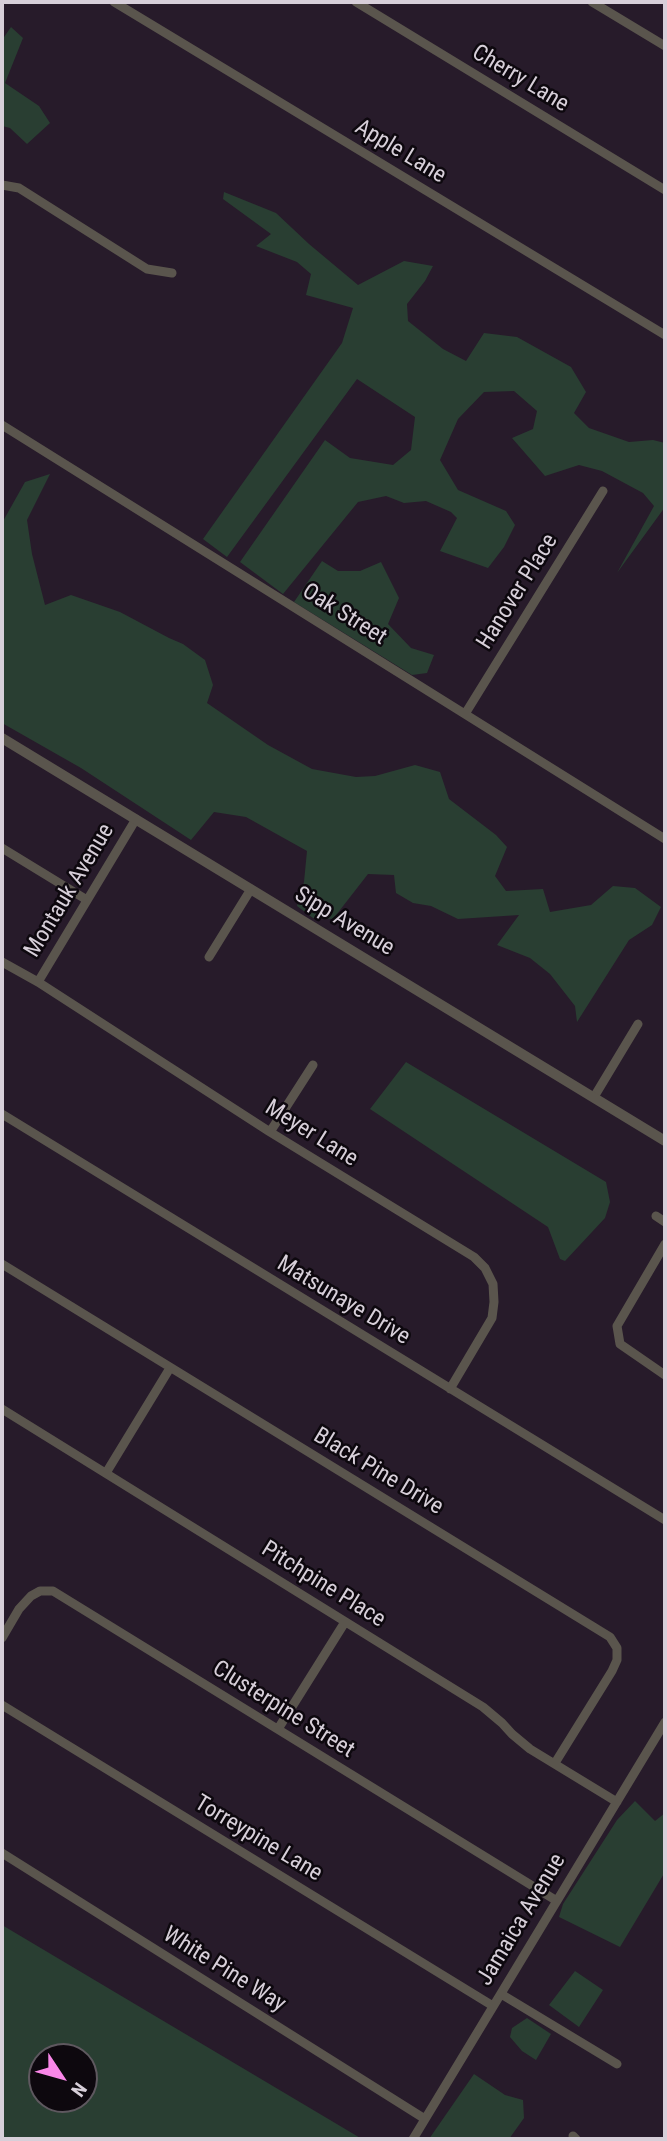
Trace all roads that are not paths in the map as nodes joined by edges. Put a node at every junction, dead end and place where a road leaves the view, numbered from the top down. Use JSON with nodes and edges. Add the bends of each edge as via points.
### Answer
{"nodes":[{"id":1,"x":114,"y":2,"type":"edge"},
{"id":2,"x":356,"y":2,"type":"edge"},
{"id":3,"x":598,"y":3,"type":"edge"},
{"id":4,"x":665,"y":46,"type":"edge"},
{"id":5,"x":2,"y":185,"type":"edge"},
{"id":6,"x":665,"y":190,"type":"edge"},
{"id":7,"x":172,"y":273,"type":"dead end"},
{"id":8,"x":665,"y":335,"type":"edge"},
{"id":9,"x":2,"y":425,"type":"edge"},
{"id":10,"x":603,"y":491,"type":"dead end"},
{"id":11,"x":465,"y":714,"type":"junction"},
{"id":12,"x":2,"y":738,"type":"edge"},
{"id":13,"x":136,"y":819,"type":"junction"},
{"id":14,"x":665,"y":838,"type":"edge"},
{"id":15,"x":2,"y":848,"type":"edge"},
{"id":16,"x":251,"y":889,"type":"junction"},
{"id":17,"x":87,"y":900,"type":"junction"},
{"id":18,"x":209,"y":957,"type":"dead end"},
{"id":19,"x":2,"y":962,"type":"edge"},
{"id":20,"x":38,"y":982,"type":"junction"},
{"id":21,"x":638,"y":1024,"type":"dead end"},
{"id":22,"x":313,"y":1065,"type":"dead end"},
{"id":23,"x":594,"y":1097,"type":"junction"},
{"id":24,"x":2,"y":1115,"type":"edge"},
{"id":25,"x":270,"y":1132,"type":"junction"},
{"id":26,"x":665,"y":1141,"type":"edge"},
{"id":27,"x":665,"y":1244,"type":"edge"},
{"id":28,"x":2,"y":1264,"type":"edge"},
{"id":29,"x":170,"y":1368,"type":"junction"},
{"id":30,"x":665,"y":1375,"type":"edge"},
{"id":31,"x":450,"y":1389,"type":"junction"},
{"id":32,"x":2,"y":1409,"type":"edge"},
{"id":33,"x":106,"y":1473,"type":"junction"},
{"id":34,"x":665,"y":1520,"type":"edge"},
{"id":35,"x":345,"y":1622,"type":"junction"},
{"id":36,"x":2,"y":1638,"type":"edge"},
{"id":37,"x":2,"y":1705,"type":"edge"},
{"id":38,"x":665,"y":1721,"type":"edge"},
{"id":39,"x":278,"y":1729,"type":"junction"},
{"id":40,"x":555,"y":1763,"type":"junction"},
{"id":41,"x":617,"y":1802,"type":"junction"},
{"id":42,"x":2,"y":1853,"type":"edge"},
{"id":43,"x":557,"y":1901,"type":"junction"},
{"id":44,"x":500,"y":1994,"type":"junction"},
{"id":45,"x":493,"y":2006,"type":"junction"},
{"id":46,"x":617,"y":2064,"type":"dead end"},
{"id":47,"x":425,"y":2119,"type":"junction"},
{"id":48,"x":412,"y":2139,"type":"edge"}],
"edges":[{"from":1,"to":8,"type":"street","name":"Apple Lane"},
{"from":2,"to":6,"type":"street","name":"Cherry Lane"},
{"from":3,"to":4,"type":"street"},
{"from":5,"to":7,"type":"street","via":[[19,188],[146,269]]},
{"from":9,"to":11,"type":"street","name":"Oak Street"},
{"from":10,"to":11,"type":"street","name":"Hanover Place"},
{"from":11,"to":14,"type":"street","name":"Oak Street"},
{"from":12,"to":13,"type":"street","name":"Sipp Avenue"},
{"from":13,"to":16,"type":"street","name":"Sipp Avenue"},
{"from":13,"to":17,"type":"street","name":"Montauk Avenue"},
{"from":15,"to":17,"type":"street"},
{"from":16,"to":18,"type":"street"},
{"from":16,"to":23,"type":"street","name":"Sipp Avenue"},
{"from":17,"to":20,"type":"street","name":"Montauk Avenue"},
{"from":19,"to":20,"type":"street","name":"Meyer Lane"},
{"from":20,"to":25,"type":"street","name":"Meyer Lane"},
{"from":21,"to":23,"type":"street"},
{"from":22,"to":25,"type":"street"},
{"from":23,"to":26,"type":"street","name":"Sipp Avenue"},
{"from":24,"to":31,"type":"street","name":"Matsunaye Drive"},
{"from":25,"to":31,"type":"street","name":"Meyer Lane","via":[[485,1268],[493,1284],[492,1318]]},
{"from":27,"to":30,"type":"street","via":[[617,1326],[620,1344]]},
{"from":28,"to":29,"type":"street","name":"Black Pine Drive"},
{"from":29,"to":33,"type":"street"},
{"from":29,"to":40,"type":"street","name":"Black Pine Drive","via":[[610,1637],[617,1660]]},
{"from":31,"to":34,"type":"street","name":"Matsunaye Drive"},
{"from":32,"to":33,"type":"street","name":"Pitchpine Place"},
{"from":33,"to":35,"type":"street","name":"Pitchpine Place"},
{"from":35,"to":39,"type":"street"},
{"from":35,"to":40,"type":"street","name":"Pitchpine Place","via":[[484,1707],[521,1742]]},
{"from":36,"to":39,"type":"street","name":"Clusterpine Street","via":[[31,1596],[53,1591]]},
{"from":37,"to":45,"type":"street","name":"Torreypine Lane"},
{"from":38,"to":41,"type":"street","name":"Jamaica Avenue"},
{"from":39,"to":43,"type":"street","name":"Clusterpine Street"},
{"from":40,"to":41,"type":"street","name":"Pitchpine Place"},
{"from":41,"to":43,"type":"street","name":"Jamaica Avenue"},
{"from":42,"to":47,"type":"street","name":"White Pine Way"},
{"from":43,"to":44,"type":"street","name":"Jamaica Avenue"},
{"from":44,"to":45,"type":"street","name":"Jamaica Avenue"},
{"from":44,"to":46,"type":"street"},
{"from":45,"to":47,"type":"street","name":"Jamaica Avenue"},
{"from":47,"to":48,"type":"street","name":"Jamaica Avenue"}]}
